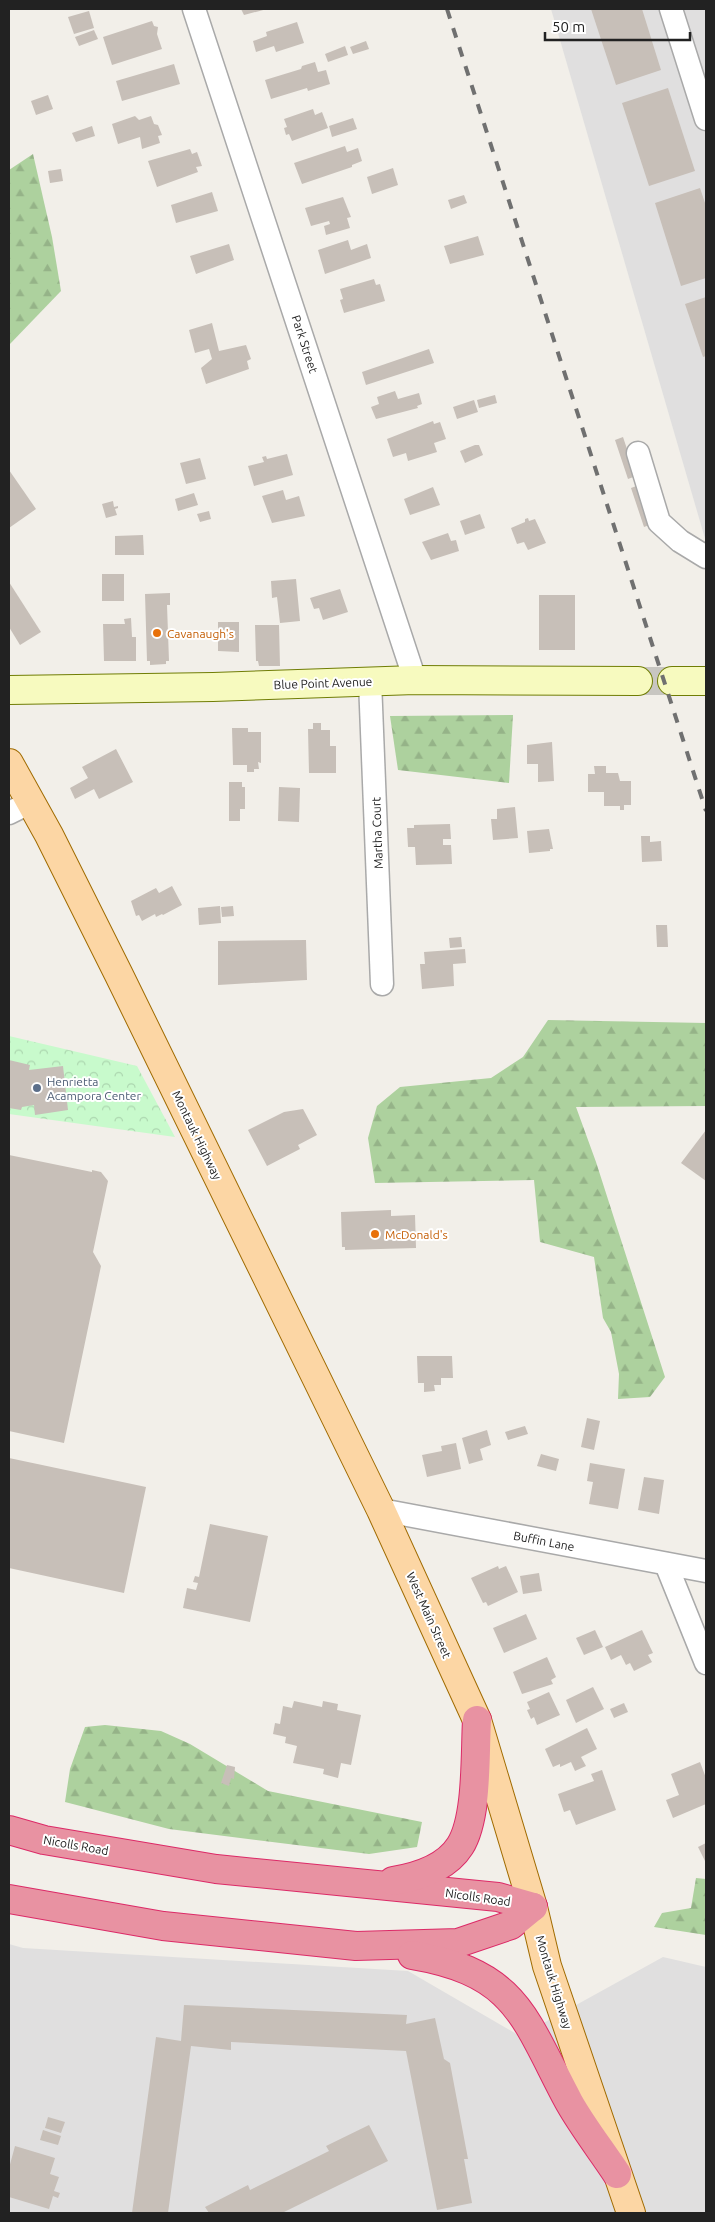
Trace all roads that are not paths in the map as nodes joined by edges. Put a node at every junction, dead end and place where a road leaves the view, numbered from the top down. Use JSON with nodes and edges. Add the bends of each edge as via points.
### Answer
{"nodes":[{"id":1,"x":194,"y":9,"type":"edge"},
{"id":2,"x":671,"y":9,"type":"edge"},
{"id":3,"x":706,"y":119,"type":"edge"},
{"id":4,"x":638,"y":453,"type":"dead end"},
{"id":5,"x":706,"y":557,"type":"edge"},
{"id":6,"x":416,"y":680,"type":"junction"},
{"id":7,"x":370,"y":681,"type":"junction"},
{"id":8,"x":638,"y":681,"type":"tunnel mouth"},
{"id":9,"x":672,"y":681,"type":"tunnel mouth"},
{"id":10,"x":706,"y":681,"type":"edge"},
{"id":11,"x":9,"y":690,"type":"edge"},
{"id":12,"x":9,"y":763,"type":"edge"},
{"id":13,"x":20,"y":807,"type":"edge"},
{"id":14,"x":382,"y":984,"type":"dead end"},
{"id":15,"x":381,"y":1510,"type":"junction"},
{"id":16,"x":666,"y":1564,"type":"junction"},
{"id":17,"x":706,"y":1571,"type":"edge"},
{"id":18,"x":706,"y":1663,"type":"edge"},
{"id":19,"x":477,"y":1720,"type":"junction"},
{"id":20,"x":9,"y":1830,"type":"edge"},
{"id":21,"x":373,"y":1884,"type":"junction"},
{"id":22,"x":9,"y":1899,"type":"edge"},
{"id":23,"x":533,"y":1907,"type":"junction"},
{"id":24,"x":356,"y":1946,"type":"junction"},
{"id":25,"x":618,"y":2174,"type":"junction"},
{"id":26,"x":631,"y":2213,"type":"edge"}],
"edges":[{"from":1,"to":6,"type":"street","name":"Park Street"},
{"from":2,"to":3,"type":"street"},
{"from":4,"to":5,"type":"street","via":[[659,522],[680,541]]},
{"from":6,"to":7,"type":"street","name":"Blue Point Avenue"},
{"from":6,"to":8,"type":"street","name":"Blue Point Avenue"},
{"from":7,"to":11,"type":"street","name":"Blue Point Avenue"},
{"from":7,"to":14,"type":"street","name":"Martha Court"},
{"from":9,"to":10,"type":"street"},
{"from":12,"to":13,"type":"main road","name":"Montauk Highway"},
{"from":13,"to":15,"type":"main road","name":"Montauk Highway"},
{"from":15,"to":16,"type":"street","name":"Buffin Lane"},
{"from":15,"to":19,"type":"main road","name":"West Main Street"},
{"from":16,"to":17,"type":"street","name":"Buffin Lane"},
{"from":16,"to":18,"type":"street"},
{"from":19,"to":21,"type":"highway","via":[[473,1800],[460,1846],[446,1860],[417,1877]]},
{"from":19,"to":23,"type":"main road","name":"Montauk Highway"},
{"from":20,"to":21,"type":"highway","name":"Nicolls Road","via":[[44,1840],[216,1869]]},
{"from":21,"to":23,"type":"highway","name":"Nicolls Road","via":[[498,1897]]},
{"from":22,"to":24,"type":"highway","name":"Nicolls Road","via":[[163,1926]]},
{"from":23,"to":24,"type":"highway","name":"Nicolls Road","via":[[511,1925],[458,1943]]},
{"from":23,"to":25,"type":"main road","name":"Montauk Highway","via":[[547,1966]]},
{"from":24,"to":25,"type":"highway","via":[[442,1960],[471,1970],[494,1984],[518,2006],[570,2103]]},
{"from":25,"to":26,"type":"main road","name":"Montauk Highway"}]}
